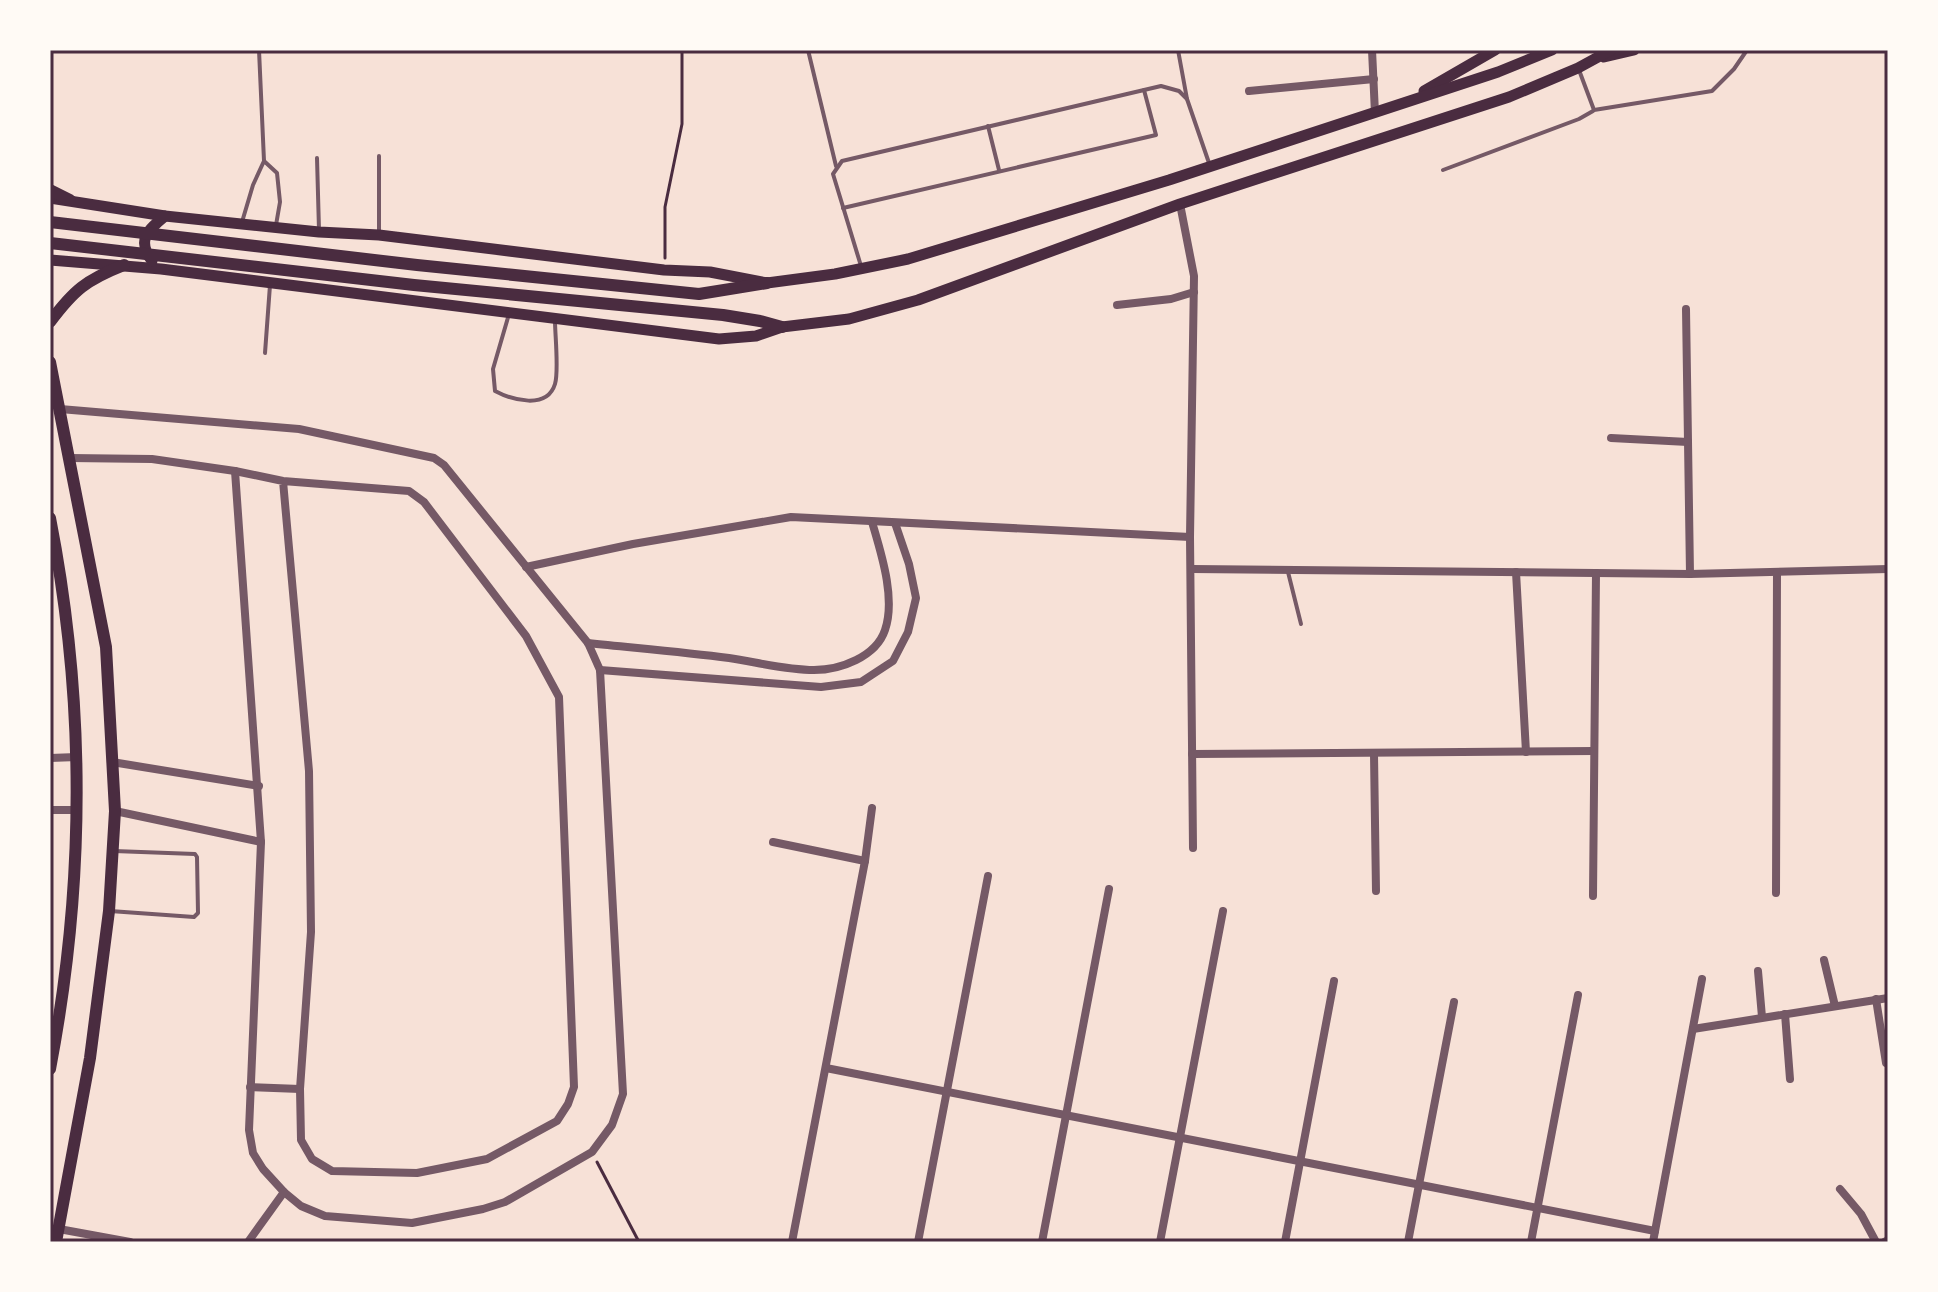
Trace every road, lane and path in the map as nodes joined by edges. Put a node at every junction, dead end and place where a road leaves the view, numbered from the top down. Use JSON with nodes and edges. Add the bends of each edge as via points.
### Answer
{"nodes":[{"id":1,"x":259,"y":50,"type":"edge"},
{"id":2,"x":682,"y":50,"type":"edge"},
{"id":3,"x":808,"y":50,"type":"edge"},
{"id":4,"x":1178,"y":50,"type":"edge"},
{"id":5,"x":1372,"y":50,"type":"edge"},
{"id":6,"x":1495,"y":50,"type":"edge"},
{"id":7,"x":1552,"y":50,"type":"edge"},
{"id":8,"x":1611,"y":50,"type":"edge"},
{"id":9,"x":1634,"y":50,"type":"edge"},
{"id":10,"x":1747,"y":50,"type":"edge"},
{"id":11,"x":1599,"y":57,"type":"junction"},
{"id":12,"x":1578,"y":68,"type":"junction"},
{"id":13,"x":1374,"y":79,"type":"junction"},
{"id":14,"x":1144,"y":90,"type":"junction"},
{"id":15,"x":1249,"y":91,"type":"dead end"},
{"id":16,"x":1187,"y":99,"type":"junction"},
{"id":17,"x":1402,"y":103,"type":"junction"},
{"id":18,"x":1594,"y":110,"type":"junction"},
{"id":19,"x":1375,"y":113,"type":"junction"},
{"id":20,"x":988,"y":126,"type":"junction"},
{"id":21,"x":379,"y":156,"type":"dead end"},
{"id":22,"x":317,"y":158,"type":"dead end"},
{"id":23,"x":264,"y":161,"type":"junction"},
{"id":24,"x":836,"y":166,"type":"junction"},
{"id":25,"x":1210,"y":167,"type":"junction"},
{"id":26,"x":1443,"y":170,"type":"dead end"},
{"id":27,"x":1000,"y":172,"type":"junction"},
{"id":28,"x":50,"y":190,"type":"edge"},
{"id":29,"x":50,"y":198,"type":"edge"},
{"id":30,"x":70,"y":200,"type":"junction"},
{"id":31,"x":1180,"y":204,"type":"junction"},
{"id":32,"x":843,"y":208,"type":"junction"},
{"id":33,"x":165,"y":216,"type":"junction"},
{"id":34,"x":50,"y":222,"type":"edge"},
{"id":35,"x":241,"y":224,"type":"junction"},
{"id":36,"x":276,"y":228,"type":"junction"},
{"id":37,"x":319,"y":232,"type":"junction"},
{"id":38,"x":379,"y":235,"type":"junction"},
{"id":39,"x":50,"y":243,"type":"edge"},
{"id":40,"x":50,"y":260,"type":"edge"},
{"id":41,"x":124,"y":265,"type":"junction"},
{"id":42,"x":161,"y":269,"type":"junction"},
{"id":43,"x":861,"y":269,"type":"junction"},
{"id":44,"x":664,"y":270,"type":"junction"},
{"id":45,"x":270,"y":282,"type":"junction"},
{"id":46,"x":767,"y":283,"type":"junction"},
{"id":47,"x":1194,"y":292,"type":"junction"},
{"id":48,"x":1117,"y":305,"type":"dead end"},
{"id":49,"x":1686,"y":309,"type":"dead end"},
{"id":50,"x":509,"y":313,"type":"junction"},
{"id":51,"x":555,"y":318,"type":"junction"},
{"id":52,"x":50,"y":322,"type":"edge"},
{"id":53,"x":782,"y":327,"type":"junction"},
{"id":54,"x":265,"y":353,"type":"dead end"},
{"id":55,"x":50,"y":362,"type":"edge"},
{"id":56,"x":60,"y":409,"type":"junction"},
{"id":57,"x":1611,"y":438,"type":"dead end"},
{"id":58,"x":1688,"y":442,"type":"junction"},
{"id":59,"x":70,"y":458,"type":"junction"},
{"id":60,"x":235,"y":471,"type":"junction"},
{"id":61,"x":283,"y":481,"type":"junction"},
{"id":62,"x":50,"y":518,"type":"edge"},
{"id":63,"x":872,"y":522,"type":"junction"},
{"id":64,"x":895,"y":523,"type":"junction"},
{"id":65,"x":1190,"y":537,"type":"junction"},
{"id":66,"x":526,"y":567,"type":"junction"},
{"id":67,"x":1192,"y":569,"type":"junction"},
{"id":68,"x":1888,"y":569,"type":"edge"},
{"id":69,"x":1287,"y":570,"type":"junction"},
{"id":70,"x":1516,"y":572,"type":"junction"},
{"id":71,"x":1777,"y":572,"type":"junction"},
{"id":72,"x":1596,"y":573,"type":"junction"},
{"id":73,"x":1690,"y":574,"type":"junction"},
{"id":74,"x":1301,"y":624,"type":"dead end"},
{"id":75,"x":588,"y":643,"type":"junction"},
{"id":76,"x":795,"y":667,"type":"junction"},
{"id":77,"x":600,"y":670,"type":"junction"},
{"id":78,"x":792,"y":685,"type":"junction"},
{"id":79,"x":1594,"y":751,"type":"junction"},
{"id":80,"x":1526,"y":752,"type":"junction"},
{"id":81,"x":1192,"y":754,"type":"junction"},
{"id":82,"x":1374,"y":754,"type":"junction"},
{"id":83,"x":77,"y":757,"type":"junction"},
{"id":84,"x":50,"y":758,"type":"edge"},
{"id":85,"x":112,"y":762,"type":"junction"},
{"id":86,"x":259,"y":786,"type":"junction"},
{"id":87,"x":872,"y":808,"type":"dead end"},
{"id":88,"x":50,"y":810,"type":"edge"},
{"id":89,"x":77,"y":810,"type":"junction"},
{"id":90,"x":115,"y":811,"type":"junction"},
{"id":91,"x":261,"y":842,"type":"junction"},
{"id":92,"x":773,"y":842,"type":"dead end"},
{"id":93,"x":1193,"y":848,"type":"dead end"},
{"id":94,"x":112,"y":850,"type":"junction"},
{"id":95,"x":865,"y":861,"type":"junction"},
{"id":96,"x":988,"y":876,"type":"dead end"},
{"id":97,"x":1109,"y":889,"type":"dead end"},
{"id":98,"x":1376,"y":891,"type":"dead end"},
{"id":99,"x":1776,"y":893,"type":"dead end"},
{"id":100,"x":1593,"y":896,"type":"dead end"},
{"id":101,"x":109,"y":911,"type":"junction"},
{"id":102,"x":1223,"y":911,"type":"dead end"},
{"id":103,"x":1824,"y":960,"type":"dead end"},
{"id":104,"x":1758,"y":971,"type":"dead end"},
{"id":105,"x":1702,"y":979,"type":"dead end"},
{"id":106,"x":1334,"y":981,"type":"dead end"},
{"id":107,"x":1578,"y":995,"type":"dead end"},
{"id":108,"x":1888,"y":998,"type":"edge"},
{"id":109,"x":1876,"y":999,"type":"junction"},
{"id":110,"x":1454,"y":1002,"type":"dead end"},
{"id":111,"x":1835,"y":1006,"type":"junction"},
{"id":112,"x":1785,"y":1014,"type":"junction"},
{"id":113,"x":1762,"y":1017,"type":"junction"},
{"id":114,"x":1693,"y":1029,"type":"junction"},
{"id":115,"x":1886,"y":1063,"type":"edge"},
{"id":116,"x":826,"y":1068,"type":"junction"},
{"id":117,"x":50,"y":1069,"type":"edge"},
{"id":118,"x":1790,"y":1079,"type":"dead end"},
{"id":119,"x":250,"y":1087,"type":"junction"},
{"id":120,"x":300,"y":1089,"type":"junction"},
{"id":121,"x":948,"y":1092,"type":"junction"},
{"id":122,"x":1066,"y":1115,"type":"junction"},
{"id":123,"x":1180,"y":1138,"type":"junction"},
{"id":124,"x":592,"y":1152,"type":"junction"},
{"id":125,"x":1300,"y":1162,"type":"junction"},
{"id":126,"x":1419,"y":1185,"type":"junction"},
{"id":127,"x":1840,"y":1189,"type":"dead end"},
{"id":128,"x":284,"y":1192,"type":"junction"},
{"id":129,"x":1537,"y":1208,"type":"junction"},
{"id":130,"x":1655,"y":1231,"type":"junction"},
{"id":131,"x":57,"y":1235,"type":"edge"},
{"id":132,"x":130,"y":1242,"type":"edge"},
{"id":133,"x":248,"y":1242,"type":"edge"},
{"id":134,"x":639,"y":1242,"type":"edge"},
{"id":135,"x":792,"y":1242,"type":"edge"},
{"id":136,"x":918,"y":1242,"type":"edge"},
{"id":137,"x":1042,"y":1242,"type":"edge"},
{"id":138,"x":1160,"y":1242,"type":"edge"},
{"id":139,"x":1285,"y":1242,"type":"edge"},
{"id":140,"x":1408,"y":1242,"type":"edge"},
{"id":141,"x":1531,"y":1242,"type":"edge"},
{"id":142,"x":1653,"y":1242,"type":"edge"},
{"id":143,"x":1876,"y":1242,"type":"edge"}],
"edges":[{"from":1,"to":23,"type":"lane"},
{"from":2,"to":44,"type":"path","via":[[682,124],[665,207]]},
{"from":3,"to":24,"type":"lane"},
{"from":4,"to":16,"type":"lane"},
{"from":5,"to":13,"type":"street"},
{"from":6,"to":17,"type":"main road"},
{"from":7,"to":17,"type":"main road"},
{"from":8,"to":11,"type":"main road"},
{"from":9,"to":11,"type":"main road"},
{"from":10,"to":18,"type":"lane","via":[[1712,91]]},
{"from":11,"to":12,"type":"main road"},
{"from":12,"to":18,"type":"lane"},
{"from":12,"to":31,"type":"main road","via":[[1509,97]]},
{"from":13,"to":15,"type":"street"},
{"from":13,"to":19,"type":"street"},
{"from":14,"to":16,"type":"lane","via":[[1170,87]]},
{"from":14,"to":20,"type":"lane"},
{"from":14,"to":27,"type":"lane","via":[[1156,135]]},
{"from":16,"to":25,"type":"lane"},
{"from":17,"to":19,"type":"main road"},
{"from":18,"to":26,"type":"lane"},
{"from":19,"to":25,"type":"main road"},
{"from":20,"to":24,"type":"lane"},
{"from":20,"to":27,"type":"lane"},
{"from":21,"to":38,"type":"lane"},
{"from":22,"to":37,"type":"lane"},
{"from":23,"to":35,"type":"lane"},
{"from":23,"to":36,"type":"lane","via":[[277,173]]},
{"from":24,"to":32,"type":"lane","via":[[833,174]]},
{"from":25,"to":43,"type":"main road"},
{"from":27,"to":32,"type":"lane"},
{"from":28,"to":30,"type":"main road"},
{"from":29,"to":30,"type":"main road"},
{"from":30,"to":33,"type":"main road"},
{"from":31,"to":47,"type":"street"},
{"from":31,"to":53,"type":"main road","via":[[918,300],[849,319]]},
{"from":32,"to":43,"type":"lane"},
{"from":33,"to":35,"type":"main road"},
{"from":33,"to":42,"type":"main road","via":[[145,234],[143,244]]},
{"from":34,"to":46,"type":"main road","via":[[699,294]]},
{"from":35,"to":36,"type":"main road"},
{"from":36,"to":37,"type":"main road"},
{"from":37,"to":38,"type":"main road"},
{"from":38,"to":44,"type":"main road"},
{"from":39,"to":53,"type":"main road","via":[[723,315]]},
{"from":40,"to":41,"type":"main road"},
{"from":41,"to":42,"type":"main road"},
{"from":41,"to":52,"type":"main road","via":[[95,276],[70,295]]},
{"from":42,"to":45,"type":"main road"},
{"from":43,"to":46,"type":"main road"},
{"from":44,"to":46,"type":"main road"},
{"from":45,"to":50,"type":"main road"},
{"from":45,"to":54,"type":"lane"},
{"from":47,"to":48,"type":"street"},
{"from":47,"to":65,"type":"street"},
{"from":49,"to":58,"type":"street"},
{"from":50,"to":51,"type":"main road"},
{"from":50,"to":51,"type":"lane","via":[[493,369],[495,391],[520,401],[547,395],[555,384]]},
{"from":51,"to":53,"type":"main road","via":[[719,339]]},
{"from":55,"to":56,"type":"main road"},
{"from":56,"to":59,"type":"main road"},
{"from":56,"to":66,"type":"street","via":[[299,429],[421,454],[444,465]]},
{"from":57,"to":58,"type":"street"},
{"from":58,"to":73,"type":"street"},
{"from":59,"to":60,"type":"street","via":[[152,459]]},
{"from":59,"to":85,"type":"main road","via":[[106,647]]},
{"from":60,"to":61,"type":"street"},
{"from":60,"to":86,"type":"street"},
{"from":61,"to":120,"type":"street","via":[[309,771],[311,932]]},
{"from":61,"to":120,"type":"street","via":[[409,491],[417,496],[526,636],[559,697],[574,1087],[557,1121],[487,1159],[417,1173],[332,1171],[321,1166],[301,1140]]},
{"from":62,"to":83,"type":"main road","via":[[63,595]]},
{"from":63,"to":64,"type":"street"},
{"from":63,"to":66,"type":"street","via":[[791,517]]},
{"from":63,"to":76,"type":"street","via":[[886,572],[885,633],[874,649],[846,665]]},
{"from":64,"to":65,"type":"street"},
{"from":64,"to":78,"type":"street","via":[[916,598],[908,632],[893,661],[861,682]]},
{"from":65,"to":67,"type":"street"},
{"from":66,"to":75,"type":"street"},
{"from":67,"to":69,"type":"street"},
{"from":67,"to":81,"type":"street"},
{"from":68,"to":71,"type":"street"},
{"from":69,"to":70,"type":"street"},
{"from":69,"to":74,"type":"lane"},
{"from":70,"to":72,"type":"street"},
{"from":70,"to":80,"type":"street"},
{"from":71,"to":73,"type":"street"},
{"from":71,"to":99,"type":"street"},
{"from":72,"to":73,"type":"street"},
{"from":72,"to":79,"type":"street"},
{"from":75,"to":76,"type":"street"},
{"from":75,"to":77,"type":"street"},
{"from":76,"to":78,"type":"street"},
{"from":77,"to":78,"type":"street"},
{"from":77,"to":124,"type":"street","via":[[623,1094],[612,1125]]},
{"from":79,"to":80,"type":"street"},
{"from":79,"to":100,"type":"street"},
{"from":80,"to":82,"type":"street"},
{"from":81,"to":82,"type":"street"},
{"from":81,"to":93,"type":"street"},
{"from":82,"to":98,"type":"street"},
{"from":83,"to":84,"type":"street"},
{"from":83,"to":89,"type":"main road"},
{"from":85,"to":86,"type":"street"},
{"from":85,"to":90,"type":"main road"},
{"from":86,"to":91,"type":"street"},
{"from":87,"to":95,"type":"street"},
{"from":88,"to":89,"type":"street"},
{"from":89,"to":117,"type":"main road","via":[[71,943]]},
{"from":90,"to":91,"type":"street"},
{"from":90,"to":94,"type":"main road"},
{"from":91,"to":119,"type":"street"},
{"from":92,"to":95,"type":"street"},
{"from":94,"to":101,"type":"main road"},
{"from":94,"to":101,"type":"lane","via":[[195,854],[198,913],[194,917]]},
{"from":95,"to":116,"type":"street"},
{"from":96,"to":121,"type":"street"},
{"from":97,"to":122,"type":"street"},
{"from":101,"to":131,"type":"main road","via":[[90,1058]]},
{"from":102,"to":123,"type":"street"},
{"from":103,"to":111,"type":"street"},
{"from":104,"to":113,"type":"street"},
{"from":105,"to":114,"type":"street"},
{"from":106,"to":125,"type":"street"},
{"from":107,"to":129,"type":"street"},
{"from":108,"to":109,"type":"street"},
{"from":109,"to":111,"type":"street"},
{"from":109,"to":115,"type":"street"},
{"from":110,"to":126,"type":"street"},
{"from":111,"to":112,"type":"street"},
{"from":112,"to":113,"type":"street"},
{"from":112,"to":118,"type":"street"},
{"from":113,"to":114,"type":"street"},
{"from":114,"to":130,"type":"street"},
{"from":116,"to":121,"type":"street"},
{"from":116,"to":135,"type":"street"},
{"from":119,"to":120,"type":"street"},
{"from":119,"to":128,"type":"street","via":[[253,1153]]},
{"from":121,"to":122,"type":"street"},
{"from":121,"to":136,"type":"street"},
{"from":122,"to":123,"type":"street"},
{"from":122,"to":137,"type":"street"},
{"from":123,"to":125,"type":"street"},
{"from":123,"to":138,"type":"street"},
{"from":124,"to":128,"type":"street","via":[[505,1202],[412,1223],[325,1216]]},
{"from":124,"to":134,"type":"path"},
{"from":125,"to":126,"type":"street"},
{"from":125,"to":139,"type":"street"},
{"from":126,"to":129,"type":"street"},
{"from":126,"to":140,"type":"street"},
{"from":127,"to":143,"type":"street"},
{"from":128,"to":133,"type":"street"},
{"from":129,"to":130,"type":"street"},
{"from":129,"to":141,"type":"street"},
{"from":130,"to":142,"type":"street"},
{"from":131,"to":132,"type":"street"}]}
